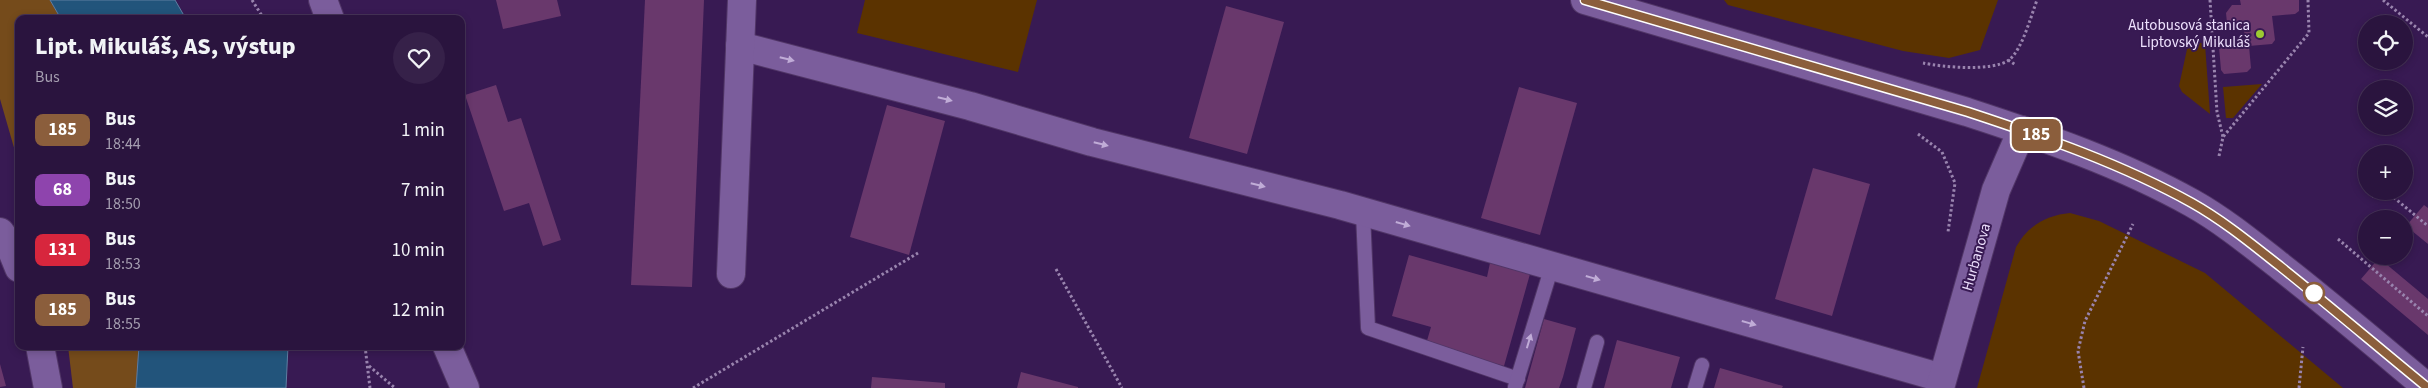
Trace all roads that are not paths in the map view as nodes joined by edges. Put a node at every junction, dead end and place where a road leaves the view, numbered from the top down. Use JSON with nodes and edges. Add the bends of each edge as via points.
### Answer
{"nodes":[{"id":1,"x":323,"y":0,"type":"edge"},
{"id":2,"x":742,"y":0,"type":"edge"},
{"id":3,"x":1585,"y":0,"type":"edge"},
{"id":4,"x":329,"y":15,"type":"edge"},
{"id":5,"x":740,"y":46,"type":"junction"},
{"id":6,"x":2022,"y":130,"type":"junction"},
{"id":7,"x":1363,"y":213,"type":"junction"},
{"id":8,"x":0,"y":232,"type":"edge"},
{"id":9,"x":15,"y":258,"type":"edge"},
{"id":10,"x":1552,"y":266,"type":"junction"},
{"id":11,"x":731,"y":274,"type":"dead end"},
{"id":12,"x":1597,"y":342,"type":"dead end"},
{"id":13,"x":41,"y":350,"type":"edge"},
{"id":14,"x":449,"y":350,"type":"edge"},
{"id":15,"x":1702,"y":365,"type":"dead end"},
{"id":16,"x":1516,"y":383,"type":"edge"},
{"id":17,"x":1941,"y":383,"type":"edge"},
{"id":18,"x":48,"y":388,"type":"edge"},
{"id":19,"x":465,"y":388,"type":"edge"},
{"id":20,"x":1584,"y":388,"type":"edge"},
{"id":21,"x":1695,"y":388,"type":"edge"},
{"id":22,"x":2428,"y":388,"type":"edge"}],
"edges":[{"from":1,"to":4,"type":"street"},
{"from":2,"to":5,"type":"street"},
{"from":3,"to":6,"type":"street"},
{"from":5,"to":7,"type":"street","one_way":true},
{"from":5,"to":11,"type":"street"},
{"from":6,"to":17,"type":"street","name":"Hurbanova","via":[[1996,190]]},
{"from":6,"to":22,"type":"street","via":[[2105,161],[2193,203],[2251,243]]},
{"from":7,"to":10,"type":"street","one_way":true},
{"from":7,"to":16,"type":"lane","via":[[1368,328]]},
{"from":8,"to":9,"type":"street"},
{"from":16,"to":10,"type":"lane","one_way":true},
{"from":10,"to":17,"type":"street","one_way":true,"via":[[1833,346]]},
{"from":12,"to":20,"type":"lane"},
{"from":13,"to":18,"type":"street"},
{"from":14,"to":19,"type":"street"},
{"from":15,"to":21,"type":"lane"}]}
